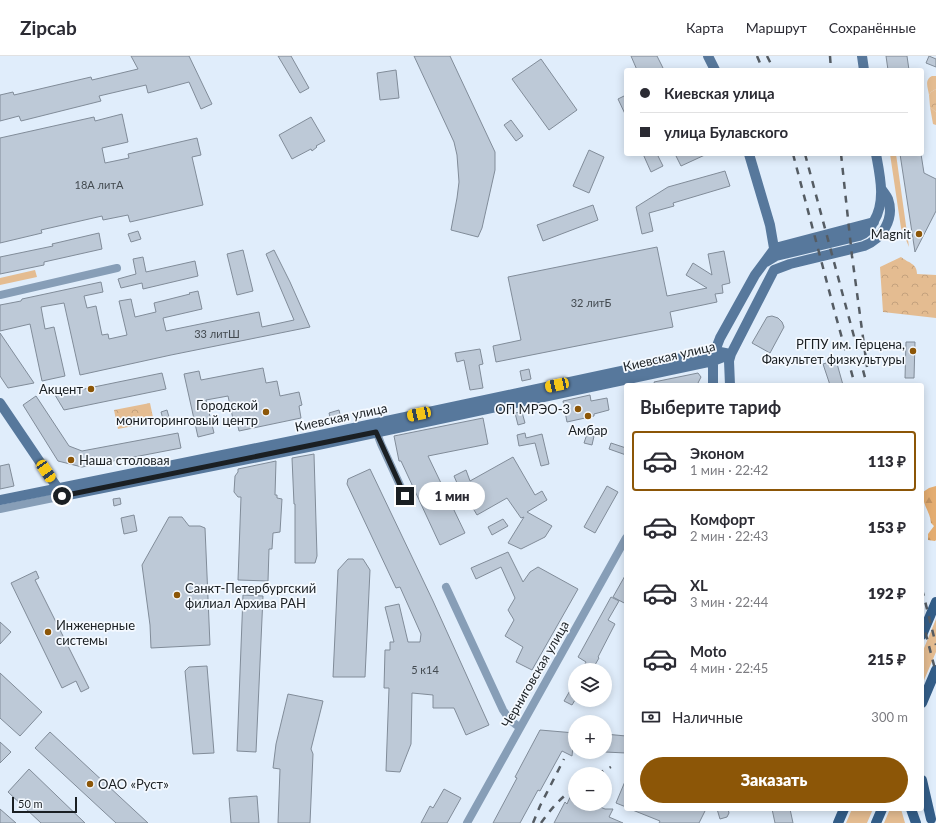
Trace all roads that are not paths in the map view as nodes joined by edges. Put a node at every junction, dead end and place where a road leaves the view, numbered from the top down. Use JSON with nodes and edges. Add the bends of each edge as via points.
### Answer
{"nodes":[{"id":1,"x":708,"y":56,"type":"edge"},
{"id":2,"x":862,"y":56,"type":"edge"},
{"id":3,"x":714,"y":68,"type":"edge"},
{"id":4,"x":864,"y":68,"type":"edge"},
{"id":5,"x":750,"y":156,"type":"edge"},
{"id":6,"x":876,"y":156,"type":"edge"},
{"id":7,"x":881,"y":188,"type":"junction"},
{"id":8,"x":775,"y":252,"type":"junction"},
{"id":9,"x":117,"y":268,"type":"dead end"},
{"id":10,"x":774,"y":270,"type":"junction"},
{"id":11,"x":0,"y":295,"type":"edge"},
{"id":12,"x":731,"y":354,"type":"junction"},
{"id":13,"x":714,"y":356,"type":"junction"},
{"id":14,"x":713,"y":383,"type":"edge"},
{"id":15,"x":729,"y":383,"type":"edge"},
{"id":16,"x":0,"y":403,"type":"edge"},
{"id":17,"x":375,"y":428,"type":"junction"},
{"id":18,"x":60,"y":492,"type":"junction"},
{"id":19,"x":405,"y":496,"type":"dead end"},
{"id":20,"x":0,"y":500,"type":"edge"},
{"id":21,"x":0,"y":509,"type":"edge"},
{"id":22,"x":624,"y":542,"type":"edge"},
{"id":23,"x":446,"y":587,"type":"dead end"},
{"id":24,"x":936,"y":602,"type":"edge"},
{"id":25,"x":924,"y":630,"type":"edge"},
{"id":26,"x":936,"y":670,"type":"edge"},
{"id":27,"x":924,"y":698,"type":"edge"},
{"id":28,"x":519,"y":727,"type":"junction"},
{"id":29,"x":924,"y":789,"type":"edge"},
{"id":30,"x":924,"y":802,"type":"edge"},
{"id":31,"x":843,"y":811,"type":"edge"},
{"id":32,"x":881,"y":811,"type":"edge"},
{"id":33,"x":913,"y":811,"type":"edge"},
{"id":34,"x":931,"y":821,"type":"edge"},
{"id":35,"x":467,"y":823,"type":"edge"},
{"id":36,"x":838,"y":823,"type":"edge"},
{"id":37,"x":876,"y":823,"type":"edge"},
{"id":38,"x":916,"y":823,"type":"edge"}],
"edges":[{"from":1,"to":3,"type":"street"},
{"from":2,"to":4,"type":"street"},
{"from":5,"to":8,"type":"street","via":[[770,225]]},
{"from":6,"to":7,"type":"street"},
{"from":7,"to":8,"type":"street","via":[[880,208],[868,232]]},
{"from":7,"to":10,"type":"street","via":[[888,199],[889,212],[887,225],[875,240],[864,246]]},
{"from":8,"to":10,"type":"street"},
{"from":8,"to":13,"type":"street","via":[[755,275],[725,328]]},
{"from":9,"to":11,"type":"street"},
{"from":10,"to":12,"type":"street"},
{"from":12,"to":13,"type":"street","name":"Киевская улица"},
{"from":12,"to":15,"type":"street"},
{"from":13,"to":14,"type":"street"},
{"from":13,"to":17,"type":"street","name":"Киевская улица"},
{"from":16,"to":18,"type":"street"},
{"from":17,"to":18,"type":"street","name":"Киевская улица"},
{"from":17,"to":19,"type":"street"},
{"from":18,"to":20,"type":"street","name":"Киевская улица"},
{"from":18,"to":21,"type":"street","name":"Киевская улица"},
{"from":22,"to":28,"type":"street","name":"Черниговская улица"},
{"from":23,"to":28,"type":"street","via":[[503,710]]},
{"from":24,"to":25,"type":"main road"},
{"from":26,"to":27,"type":"main road"},
{"from":28,"to":35,"type":"street","name":"Черниговская улица"},
{"from":29,"to":34,"type":"main road"},
{"from":30,"to":34,"type":"main road"},
{"from":31,"to":36,"type":"main road"},
{"from":32,"to":37,"type":"main road"},
{"from":33,"to":38,"type":"main road"}]}
